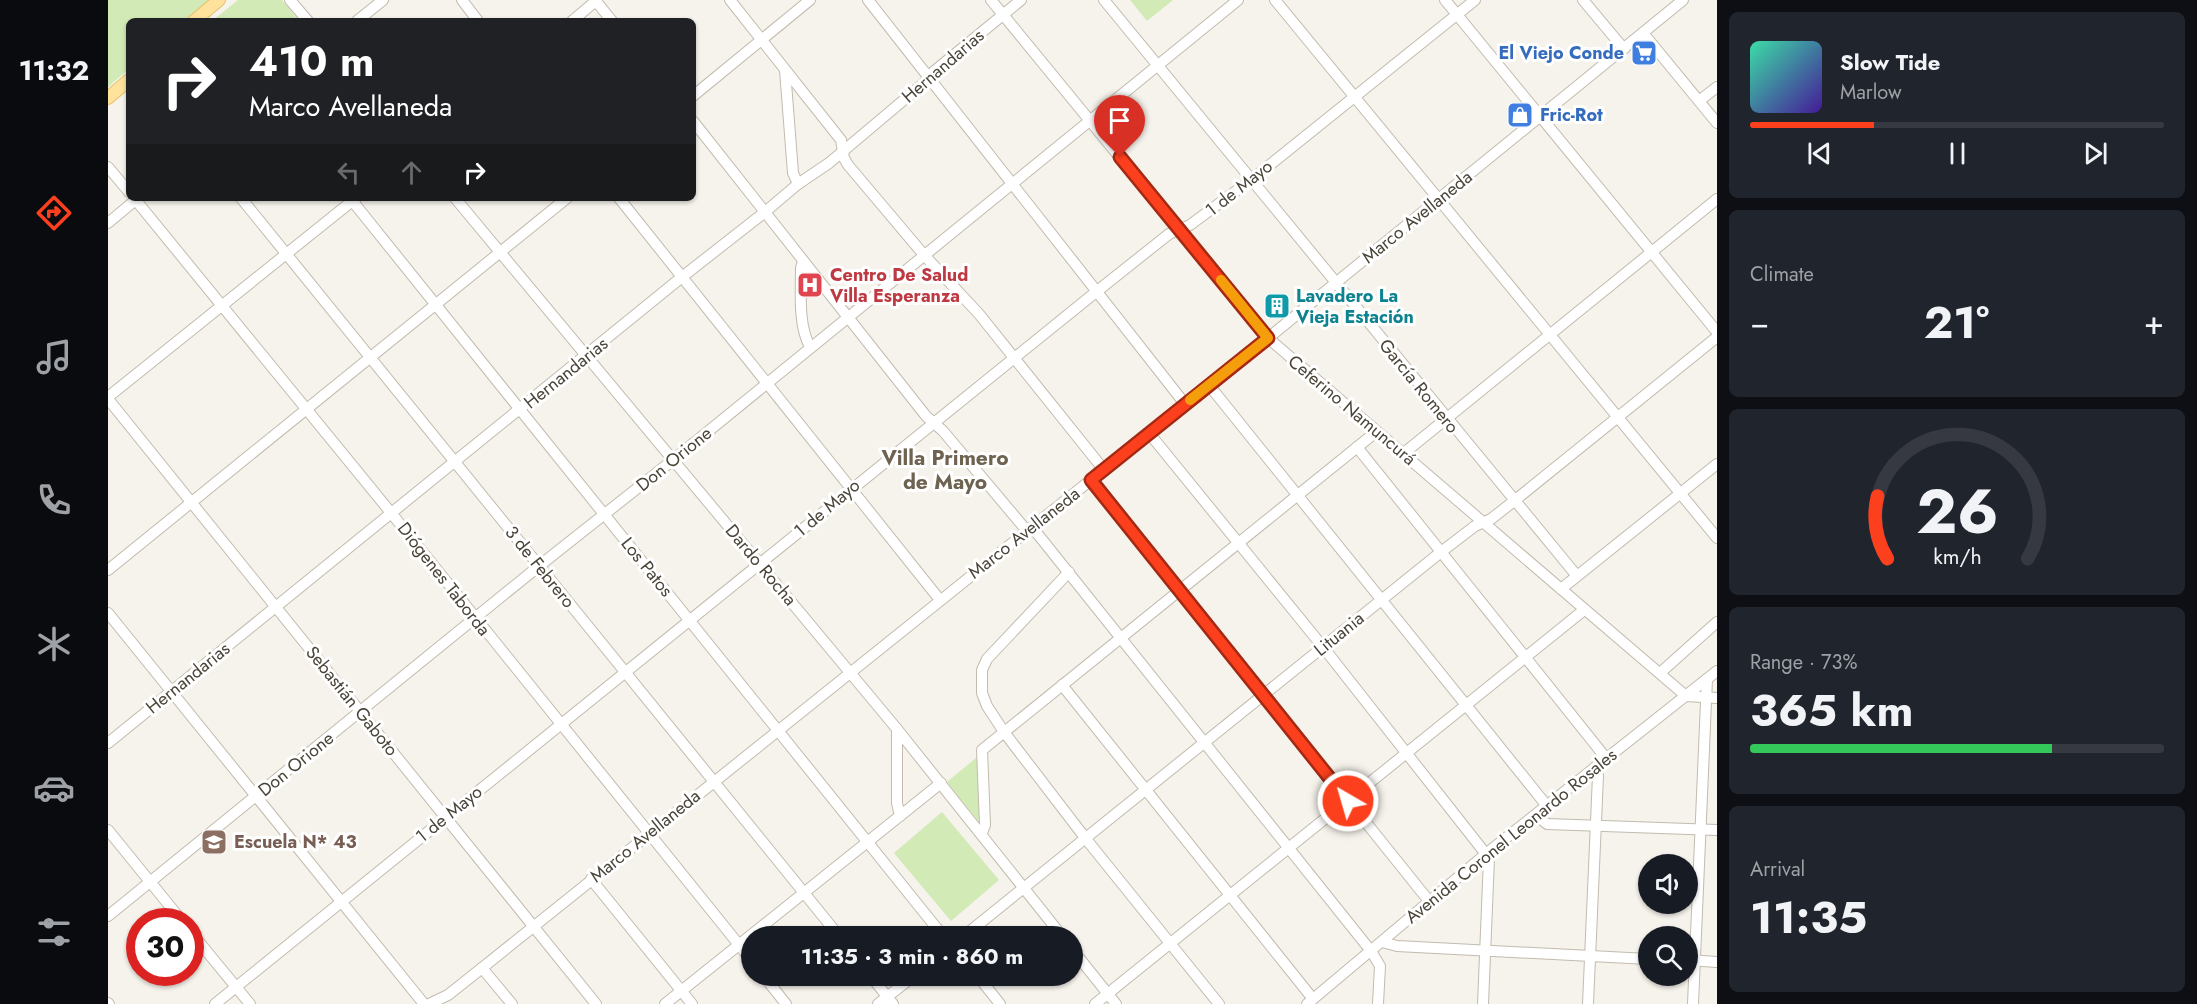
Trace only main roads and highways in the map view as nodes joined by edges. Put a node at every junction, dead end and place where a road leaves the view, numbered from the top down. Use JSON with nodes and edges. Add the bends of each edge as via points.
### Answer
{"nodes":[{"id":1,"x":219,"y":0,"type":"edge"},
{"id":2,"x":230,"y":0,"type":"edge"},
{"id":3,"x":198,"y":18,"type":"edge"},
{"id":4,"x":209,"y":18,"type":"edge"},
{"id":5,"x":126,"y":83,"type":"edge"},
{"id":6,"x":108,"y":98,"type":"edge"}],
"edges":[{"from":1,"to":3,"type":"main road"},
{"from":2,"to":4,"type":"main road"},
{"from":5,"to":6,"type":"main road"}]}
